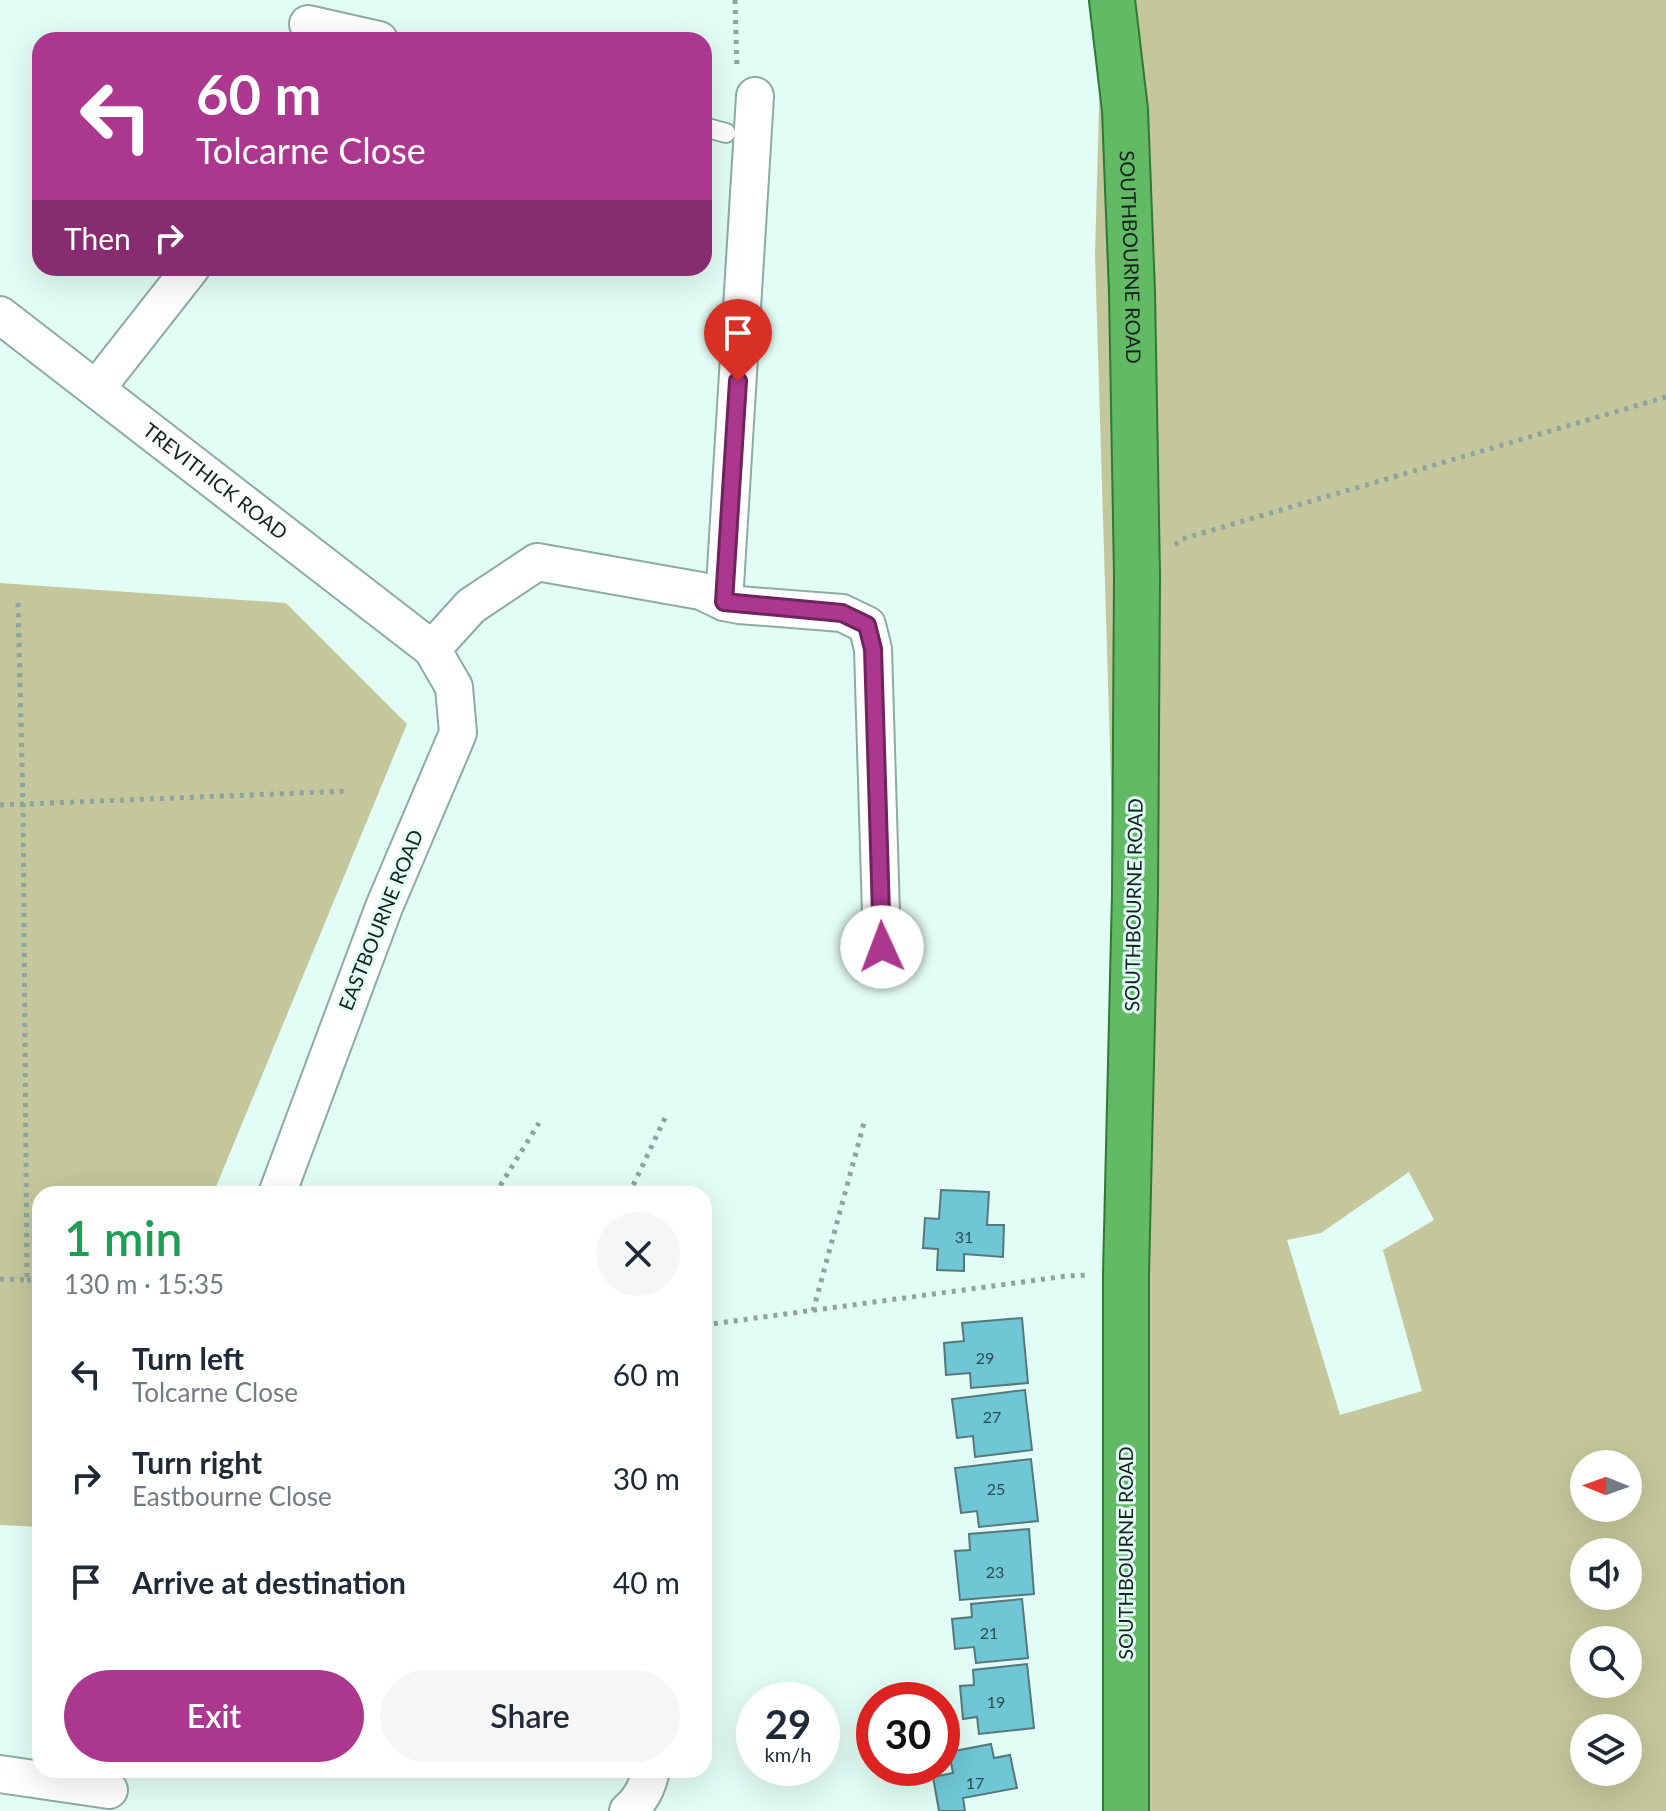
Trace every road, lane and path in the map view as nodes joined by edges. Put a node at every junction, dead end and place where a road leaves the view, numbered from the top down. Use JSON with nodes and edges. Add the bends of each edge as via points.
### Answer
{"nodes":[{"id":1,"x":735,"y":0,"type":"edge"},
{"id":2,"x":1112,"y":0,"type":"edge"},
{"id":3,"x":309,"y":21,"type":"edge"},
{"id":4,"x":350,"y":32,"type":"edge"},
{"id":5,"x":755,"y":96,"type":"joint"},
{"id":6,"x":712,"y":129,"type":"edge"},
{"id":7,"x":726,"y":133,"type":"dead end"},
{"id":8,"x":185,"y":276,"type":"edge"},
{"id":9,"x":0,"y":315,"type":"edge"},
{"id":10,"x":96,"y":389,"type":"junction"},
{"id":11,"x":1666,"y":397,"type":"edge"},
{"id":12,"x":1137,"y":576,"type":"junction"},
{"id":13,"x":18,"y":602,"type":"dead end"},
{"id":14,"x":724,"y":602,"type":"junction"},
{"id":15,"x":432,"y":649,"type":"junction"},
{"id":16,"x":350,"y":791,"type":"dead end"},
{"id":17,"x":23,"y":804,"type":"junction"},
{"id":18,"x":0,"y":805,"type":"edge"},
{"id":19,"x":882,"y":947,"type":"dead end"},
{"id":20,"x":665,"y":1118,"type":"dead end"},
{"id":21,"x":539,"y":1123,"type":"dead end"},
{"id":22,"x":864,"y":1123,"type":"dead end"},
{"id":23,"x":280,"y":1186,"type":"edge"},
{"id":24,"x":500,"y":1186,"type":"edge"},
{"id":25,"x":633,"y":1186,"type":"edge"},
{"id":26,"x":1126,"y":1274,"type":"junction"},
{"id":27,"x":0,"y":1279,"type":"edge"},
{"id":28,"x":27,"y":1280,"type":"junction"},
{"id":29,"x":32,"y":1280,"type":"edge"},
{"id":30,"x":813,"y":1311,"type":"junction"},
{"id":31,"x":712,"y":1324,"type":"edge"},
{"id":32,"x":0,"y":1774,"type":"edge"},
{"id":33,"x":650,"y":1778,"type":"edge"},
{"id":34,"x":109,"y":1790,"type":"edge"},
{"id":35,"x":628,"y":1811,"type":"edge"},
{"id":36,"x":1126,"y":1811,"type":"edge"}],
"edges":[{"from":1,"to":5,"type":"path","via":[[736,66]]},
{"from":2,"to":12,"type":"highway","name":"SOUTHBOURNE ROAD","via":[[1125,110]]},
{"from":3,"to":4,"type":"street"},
{"from":5,"to":14,"type":"street"},
{"from":6,"to":7,"type":"lane"},
{"from":8,"to":10,"type":"street"},
{"from":9,"to":10,"type":"street","name":"TREVITHICK ROAD"},
{"from":10,"to":15,"type":"street","name":"TREVITHICK ROAD"},
{"from":11,"to":12,"type":"path","via":[[1182,539]]},
{"from":12,"to":26,"type":"highway","name":"SOUTHBOURNE ROAD"},
{"from":13,"to":17,"type":"path"},
{"from":14,"to":15,"type":"street","via":[[701,591],[537,562],[471,606]]},
{"from":14,"to":19,"type":"street","via":[[842,613],[867,625],[873,649]]},
{"from":15,"to":23,"type":"street","name":"EASTBOURNE ROAD","via":[[454,687],[458,733],[384,907]]},
{"from":16,"to":17,"type":"path"},
{"from":17,"to":18,"type":"path"},
{"from":17,"to":28,"type":"path"},
{"from":20,"to":25,"type":"path"},
{"from":21,"to":24,"type":"path"},
{"from":22,"to":30,"type":"path"},
{"from":26,"to":30,"type":"path","via":[[1067,1276]]},
{"from":26,"to":36,"type":"highway","name":"SOUTHBOURNE ROAD"},
{"from":27,"to":28,"type":"path"},
{"from":28,"to":29,"type":"path"},
{"from":30,"to":31,"type":"path"},
{"from":32,"to":34,"type":"street"},
{"from":33,"to":35,"type":"street"}]}
